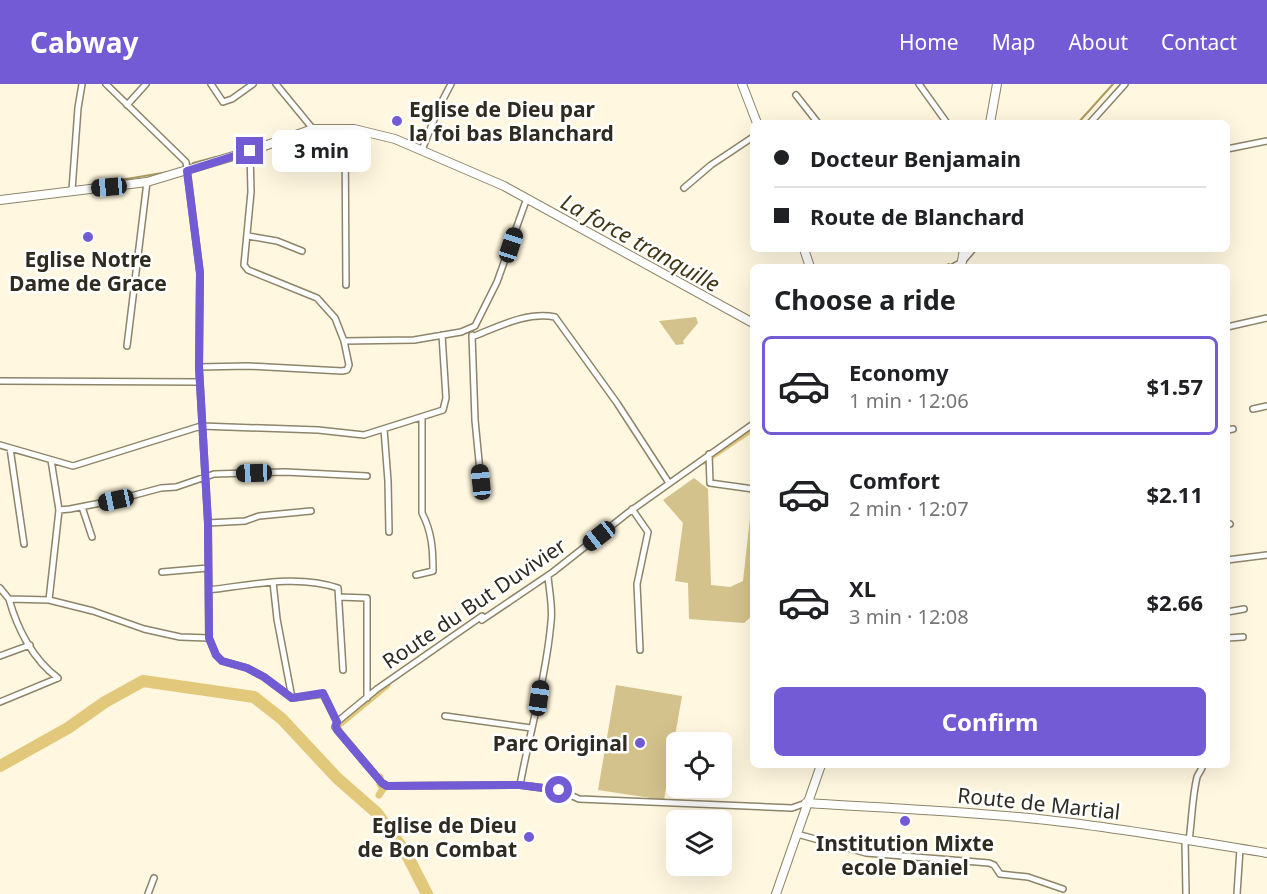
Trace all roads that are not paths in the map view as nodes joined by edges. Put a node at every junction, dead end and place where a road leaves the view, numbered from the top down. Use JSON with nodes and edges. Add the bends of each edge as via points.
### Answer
{"nodes":[{"id":1,"x":82,"y":84,"type":"edge"},
{"id":2,"x":106,"y":84,"type":"edge"},
{"id":3,"x":146,"y":84,"type":"edge"},
{"id":4,"x":212,"y":84,"type":"edge"},
{"id":5,"x":253,"y":84,"type":"edge"},
{"id":6,"x":276,"y":84,"type":"edge"},
{"id":7,"x":451,"y":84,"type":"edge"},
{"id":8,"x":742,"y":84,"type":"edge"},
{"id":9,"x":919,"y":84,"type":"edge"},
{"id":10,"x":997,"y":84,"type":"edge"},
{"id":11,"x":1125,"y":84,"type":"edge"},
{"id":12,"x":796,"y":95,"type":"dead end"},
{"id":13,"x":127,"y":105,"type":"junction"},
{"id":14,"x":756,"y":120,"type":"edge"},
{"id":15,"x":816,"y":120,"type":"edge"},
{"id":16,"x":945,"y":120,"type":"edge"},
{"id":17,"x":991,"y":120,"type":"edge"},
{"id":18,"x":1093,"y":120,"type":"edge"},
{"id":19,"x":345,"y":128,"type":"junction"},
{"id":20,"x":313,"y":129,"type":"junction"},
{"id":21,"x":750,"y":139,"type":"edge"},
{"id":22,"x":1267,"y":141,"type":"edge"},
{"id":23,"x":1230,"y":148,"type":"edge"},
{"id":24,"x":422,"y":150,"type":"junction"},
{"id":25,"x":250,"y":151,"type":"junction"},
{"id":26,"x":187,"y":171,"type":"junction"},
{"id":27,"x":147,"y":182,"type":"junction"},
{"id":28,"x":684,"y":188,"type":"dead end"},
{"id":29,"x":72,"y":190,"type":"junction"},
{"id":30,"x":526,"y":198,"type":"junction"},
{"id":31,"x":0,"y":200,"type":"edge"},
{"id":32,"x":248,"y":236,"type":"junction"},
{"id":33,"x":302,"y":251,"type":"dead end"},
{"id":34,"x":971,"y":252,"type":"edge"},
{"id":35,"x":961,"y":264,"type":"edge"},
{"id":36,"x":346,"y":285,"type":"dead end"},
{"id":37,"x":1267,"y":318,"type":"edge"},
{"id":38,"x":750,"y":321,"type":"edge"},
{"id":39,"x":1230,"y":326,"type":"edge"},
{"id":40,"x":472,"y":328,"type":"junction"},
{"id":41,"x":442,"y":335,"type":"junction"},
{"id":42,"x":472,"y":337,"type":"junction"},
{"id":43,"x":344,"y":341,"type":"junction"},
{"id":44,"x":127,"y":346,"type":"dead end"},
{"id":45,"x":199,"y":367,"type":"junction"},
{"id":46,"x":0,"y":381,"type":"edge"},
{"id":47,"x":199,"y":382,"type":"junction"},
{"id":48,"x":1267,"y":406,"type":"edge"},
{"id":49,"x":1253,"y":409,"type":"dead end"},
{"id":50,"x":422,"y":417,"type":"junction"},
{"id":51,"x":201,"y":426,"type":"junction"},
{"id":52,"x":750,"y":426,"type":"edge"},
{"id":53,"x":384,"y":429,"type":"junction"},
{"id":54,"x":0,"y":446,"type":"edge"},
{"id":55,"x":10,"y":448,"type":"junction"},
{"id":56,"x":709,"y":454,"type":"junction"},
{"id":57,"x":51,"y":460,"type":"junction"},
{"id":58,"x":206,"y":475,"type":"junction"},
{"id":59,"x":367,"y":476,"type":"dead end"},
{"id":60,"x":481,"y":482,"type":"dead end"},
{"id":61,"x":669,"y":483,"type":"junction"},
{"id":62,"x":750,"y":489,"type":"edge"},
{"id":63,"x":82,"y":507,"type":"junction"},
{"id":64,"x":59,"y":510,"type":"junction"},
{"id":65,"x":632,"y":510,"type":"junction"},
{"id":66,"x":310,"y":511,"type":"dead end"},
{"id":67,"x":208,"y":523,"type":"junction"},
{"id":68,"x":389,"y":532,"type":"dead end"},
{"id":69,"x":92,"y":537,"type":"dead end"},
{"id":70,"x":24,"y":544,"type":"dead end"},
{"id":71,"x":1267,"y":555,"type":"edge"},
{"id":72,"x":1230,"y":560,"type":"edge"},
{"id":73,"x":208,"y":568,"type":"junction"},
{"id":74,"x":162,"y":572,"type":"dead end"},
{"id":75,"x":416,"y":575,"type":"dead end"},
{"id":76,"x":548,"y":576,"type":"junction"},
{"id":77,"x":273,"y":582,"type":"junction"},
{"id":78,"x":0,"y":588,"type":"edge"},
{"id":79,"x":209,"y":590,"type":"junction"},
{"id":80,"x":339,"y":597,"type":"junction"},
{"id":81,"x":9,"y":599,"type":"junction"},
{"id":82,"x":49,"y":600,"type":"junction"},
{"id":83,"x":1244,"y":609,"type":"dead end"},
{"id":84,"x":1230,"y":611,"type":"edge"},
{"id":85,"x":1243,"y":637,"type":"dead end"},
{"id":86,"x":209,"y":638,"type":"junction"},
{"id":87,"x":1230,"y":638,"type":"edge"},
{"id":88,"x":30,"y":645,"type":"junction"},
{"id":89,"x":640,"y":650,"type":"dead end"},
{"id":90,"x":0,"y":656,"type":"edge"},
{"id":91,"x":343,"y":670,"type":"dead end"},
{"id":92,"x":292,"y":698,"type":"junction"},
{"id":93,"x":367,"y":698,"type":"junction"},
{"id":94,"x":0,"y":702,"type":"edge"},
{"id":95,"x":445,"y":716,"type":"dead end"},
{"id":96,"x":337,"y":722,"type":"junction"},
{"id":97,"x":531,"y":728,"type":"junction"},
{"id":98,"x":820,"y":768,"type":"edge"},
{"id":99,"x":1203,"y":768,"type":"edge"},
{"id":100,"x":520,"y":785,"type":"junction"},
{"id":101,"x":806,"y":803,"type":"junction"},
{"id":102,"x":796,"y":834,"type":"junction"},
{"id":103,"x":1187,"y":840,"type":"junction"},
{"id":104,"x":1240,"y":849,"type":"junction"},
{"id":105,"x":1267,"y":853,"type":"edge"},
{"id":106,"x":154,"y":878,"type":"dead end"},
{"id":107,"x":1063,"y":889,"type":"dead end"},
{"id":108,"x":148,"y":894,"type":"edge"},
{"id":109,"x":776,"y":894,"type":"edge"},
{"id":110,"x":1186,"y":894,"type":"edge"},
{"id":111,"x":1237,"y":894,"type":"edge"}],
"edges":[{"from":1,"to":29,"type":"street"},
{"from":2,"to":13,"type":"street"},
{"from":3,"to":13,"type":"street"},
{"from":4,"to":5,"type":"street","via":[[223,102]]},
{"from":6,"to":20,"type":"street"},
{"from":7,"to":24,"type":"street"},
{"from":8,"to":14,"type":"street"},
{"from":9,"to":16,"type":"street"},
{"from":10,"to":17,"type":"street"},
{"from":11,"to":18,"type":"street"},
{"from":12,"to":15,"type":"street"},
{"from":13,"to":26,"type":"street","via":[[182,156]]},
{"from":19,"to":20,"type":"street"},
{"from":19,"to":24,"type":"street","via":[[395,139]]},
{"from":19,"to":36,"type":"street"},
{"from":20,"to":25,"type":"street"},
{"from":21,"to":28,"type":"street"},
{"from":22,"to":23,"type":"street"},
{"from":24,"to":30,"type":"street"},
{"from":25,"to":26,"type":"street"},
{"from":25,"to":32,"type":"street"},
{"from":26,"to":27,"type":"street"},
{"from":26,"to":45,"type":"street","via":[[200,273]]},
{"from":27,"to":29,"type":"street"},
{"from":27,"to":44,"type":"street"},
{"from":29,"to":31,"type":"street"},
{"from":30,"to":38,"type":"street"},
{"from":30,"to":40,"type":"street","via":[[497,282]]},
{"from":32,"to":33,"type":"street"},
{"from":32,"to":43,"type":"street","via":[[246,268],[317,298],[335,318]]},
{"from":34,"to":35,"type":"street"},
{"from":37,"to":39,"type":"street"},
{"from":40,"to":41,"type":"street"},
{"from":40,"to":42,"type":"street"},
{"from":41,"to":43,"type":"street"},
{"from":41,"to":50,"type":"street","via":[[446,398],[443,410]]},
{"from":42,"to":60,"type":"street"},
{"from":42,"to":61,"type":"street","via":[[524,318],[543,314],[555,317]]},
{"from":43,"to":45,"type":"street","via":[[349,364],[342,371]]},
{"from":45,"to":47,"type":"street"},
{"from":46,"to":47,"type":"street"},
{"from":47,"to":51,"type":"street"},
{"from":48,"to":49,"type":"street"},
{"from":50,"to":53,"type":"street"},
{"from":50,"to":75,"type":"street","via":[[422,513],[432,543],[433,571]]},
{"from":51,"to":53,"type":"street","via":[[364,435]]},
{"from":51,"to":57,"type":"street","via":[[81,464]]},
{"from":51,"to":58,"type":"street"},
{"from":52,"to":56,"type":"street","name":"Route du But Duvivier"},
{"from":53,"to":68,"type":"street"},
{"from":54,"to":55,"type":"street"},
{"from":55,"to":57,"type":"street"},
{"from":55,"to":70,"type":"street"},
{"from":56,"to":61,"type":"street","name":"Route du But Duvivier"},
{"from":56,"to":62,"type":"street","via":[[710,483]]},
{"from":57,"to":64,"type":"street"},
{"from":58,"to":59,"type":"street","via":[[285,472]]},
{"from":58,"to":63,"type":"street","via":[[176,487]]},
{"from":58,"to":67,"type":"street"},
{"from":61,"to":65,"type":"street","name":"Route du But Duvivier"},
{"from":63,"to":64,"type":"street"},
{"from":63,"to":69,"type":"street"},
{"from":64,"to":82,"type":"street"},
{"from":65,"to":76,"type":"street","name":"Route du But Duvivier"},
{"from":65,"to":89,"type":"street","via":[[648,532],[637,584]]},
{"from":66,"to":67,"type":"street"},
{"from":67,"to":73,"type":"street"},
{"from":71,"to":72,"type":"street"},
{"from":73,"to":74,"type":"street"},
{"from":73,"to":79,"type":"street"},
{"from":76,"to":93,"type":"street","name":"Route du But Duvivier","via":[[482,620],[482,616]]},
{"from":76,"to":97,"type":"street","via":[[552,620]]},
{"from":77,"to":79,"type":"street"},
{"from":77,"to":80,"type":"street","via":[[319,582],[338,588]]},
{"from":77,"to":92,"type":"street"},
{"from":78,"to":81,"type":"street"},
{"from":79,"to":86,"type":"street"},
{"from":80,"to":91,"type":"street"},
{"from":80,"to":93,"type":"street","via":[[367,598]]},
{"from":81,"to":82,"type":"street"},
{"from":81,"to":88,"type":"street"},
{"from":82,"to":86,"type":"street","via":[[144,629]]},
{"from":83,"to":84,"type":"street"},
{"from":85,"to":87,"type":"street"},
{"from":86,"to":92,"type":"street","via":[[222,661],[247,668]]},
{"from":88,"to":90,"type":"street"},
{"from":88,"to":94,"type":"street","via":[[58,678]]},
{"from":92,"to":96,"type":"street","via":[[323,693]]},
{"from":93,"to":96,"type":"street","name":"Route du But Duvivier"},
{"from":95,"to":97,"type":"street"},
{"from":96,"to":100,"type":"street","via":[[337,730],[387,786]]},
{"from":97,"to":100,"type":"street"},
{"from":98,"to":101,"type":"street"},
{"from":99,"to":103,"type":"street","via":[[1195,786]]},
{"from":100,"to":101,"type":"street","via":[[559,790],[579,799],[792,808]]},
{"from":101,"to":102,"type":"street"},
{"from":101,"to":103,"type":"street","name":"Route de Martial","via":[[956,811]]},
{"from":102,"to":107,"type":"street","via":[[866,853],[989,863],[1000,874],[1042,880]]},
{"from":102,"to":109,"type":"street"},
{"from":103,"to":104,"type":"street","name":"Route de Martial"},
{"from":103,"to":110,"type":"street"},
{"from":104,"to":105,"type":"street","name":"Route de Martial"},
{"from":104,"to":111,"type":"street"},
{"from":106,"to":108,"type":"street"}]}
